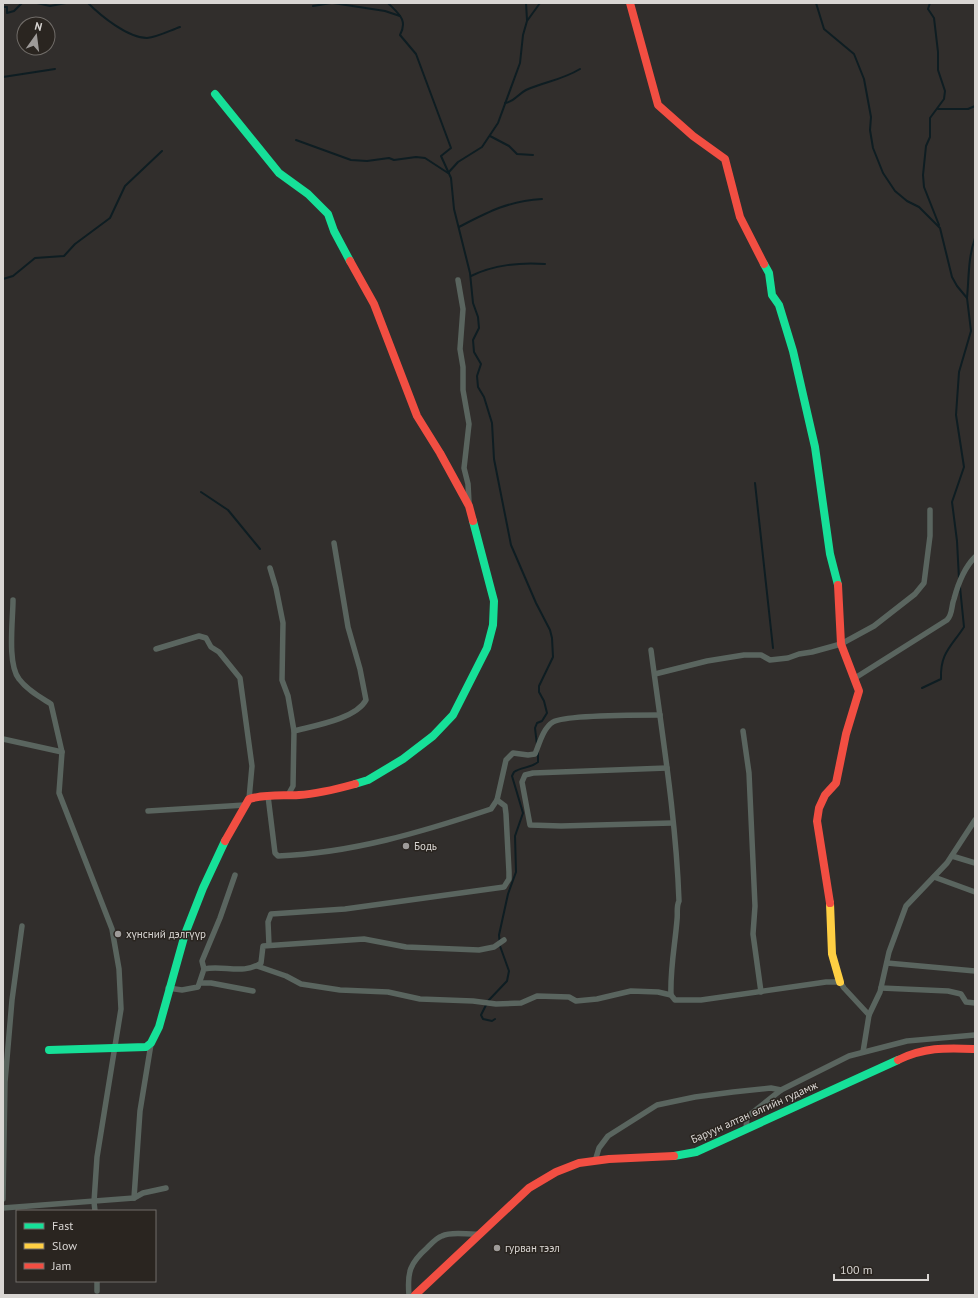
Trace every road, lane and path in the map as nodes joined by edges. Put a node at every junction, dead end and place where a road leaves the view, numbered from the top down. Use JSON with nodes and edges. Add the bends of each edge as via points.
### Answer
{"nodes":[{"id":1,"x":630,"y":3,"type":"edge"},
{"id":2,"x":215,"y":94,"type":"dead end"},
{"id":3,"x":458,"y":280,"type":"dead end"},
{"id":4,"x":469,"y":506,"type":"junction"},
{"id":5,"x":930,"y":510,"type":"dead end"},
{"id":6,"x":334,"y":543,"type":"dead end"},
{"id":7,"x":975,"y":557,"type":"edge"},
{"id":8,"x":270,"y":568,"type":"dead end"},
{"id":9,"x":14,"y":600,"type":"dead end"},
{"id":10,"x":841,"y":644,"type":"junction"},
{"id":11,"x":156,"y":649,"type":"dead end"},
{"id":12,"x":651,"y":650,"type":"dead end"},
{"id":13,"x":654,"y":674,"type":"junction"},
{"id":14,"x":855,"y":678,"type":"junction"},
{"id":15,"x":660,"y":715,"type":"junction"},
{"id":16,"x":294,"y":731,"type":"junction"},
{"id":17,"x":743,"y":731,"type":"dead end"},
{"id":18,"x":3,"y":739,"type":"edge"},
{"id":19,"x":62,"y":752,"type":"junction"},
{"id":20,"x":667,"y":768,"type":"junction"},
{"id":21,"x":288,"y":795,"type":"junction"},
{"id":22,"x":268,"y":796,"type":"junction"},
{"id":23,"x":497,"y":800,"type":"junction"},
{"id":24,"x":247,"y":802,"type":"junction"},
{"id":25,"x":148,"y":811,"type":"dead end"},
{"id":26,"x":975,"y":820,"type":"edge"},
{"id":27,"x":672,"y":823,"type":"junction"},
{"id":28,"x":952,"y":856,"type":"junction"},
{"id":29,"x":975,"y":863,"type":"edge"},
{"id":30,"x":235,"y":876,"type":"dead end"},
{"id":31,"x":934,"y":877,"type":"junction"},
{"id":32,"x":975,"y":892,"type":"edge"},
{"id":33,"x":22,"y":926,"type":"dead end"},
{"id":34,"x":504,"y":940,"type":"dead end"},
{"id":35,"x":269,"y":945,"type":"junction"},
{"id":36,"x":887,"y":963,"type":"junction"},
{"id":37,"x":257,"y":966,"type":"junction"},
{"id":38,"x":204,"y":969,"type":"junction"},
{"id":39,"x":975,"y":971,"type":"edge"},
{"id":40,"x":840,"y":982,"type":"junction"},
{"id":41,"x":200,"y":983,"type":"junction"},
{"id":42,"x":168,"y":988,"type":"junction"},
{"id":43,"x":881,"y":988,"type":"junction"},
{"id":44,"x":253,"y":991,"type":"dead end"},
{"id":45,"x":761,"y":992,"type":"junction"},
{"id":46,"x":671,"y":996,"type":"junction"},
{"id":47,"x":975,"y":1003,"type":"edge"},
{"id":48,"x":869,"y":1015,"type":"junction"},
{"id":49,"x":975,"y":1035,"type":"edge"},
{"id":50,"x":151,"y":1044,"type":"junction"},
{"id":51,"x":116,"y":1046,"type":"junction"},
{"id":52,"x":975,"y":1049,"type":"edge"},
{"id":53,"x":49,"y":1050,"type":"dead end"},
{"id":54,"x":863,"y":1052,"type":"junction"},
{"id":55,"x":781,"y":1090,"type":"junction"},
{"id":56,"x":746,"y":1129,"type":"junction"},
{"id":57,"x":4,"y":1151,"type":"edge"},
{"id":58,"x":594,"y":1161,"type":"junction"},
{"id":59,"x":166,"y":1188,"type":"dead end"},
{"id":60,"x":3,"y":1198,"type":"edge"},
{"id":61,"x":134,"y":1198,"type":"junction"},
{"id":62,"x":94,"y":1202,"type":"junction"},
{"id":63,"x":3,"y":1208,"type":"edge"},
{"id":64,"x":95,"y":1210,"type":"edge"},
{"id":65,"x":480,"y":1234,"type":"junction"},
{"id":66,"x":97,"y":1282,"type":"edge"},
{"id":67,"x":97,"y":1291,"type":"dead end"},
{"id":68,"x":409,"y":1295,"type":"edge"},
{"id":69,"x":415,"y":1295,"type":"edge"}],
"edges":[{"from":1,"to":10,"type":"street","via":[[658,105],[693,136],[725,159],[740,217],[770,273],[772,295],[779,305],[793,351],[815,447],[830,554],[838,579]]},
{"from":2,"to":4,"type":"street","via":[[279,173],[308,194],[328,214],[334,231],[374,304],[417,416]]},
{"from":3,"to":4,"type":"street","via":[[463,309],[460,349],[464,367],[463,390],[469,424],[464,468]]},
{"from":4,"to":21,"type":"street","via":[[494,601],[493,625],[487,648],[453,715],[433,736],[368,780],[337,789]]},
{"from":5,"to":10,"type":"street","via":[[930,536],[924,583],[915,594],[874,626]]},
{"from":6,"to":16,"type":"street","via":[[348,627],[366,700],[363,706],[352,713]]},
{"from":7,"to":14,"type":"street","via":[[965,570],[951,615],[947,620]]},
{"from":8,"to":16,"type":"street","via":[[283,623],[282,680]]},
{"from":9,"to":19,"type":"street","via":[[12,667],[18,679],[51,704]]},
{"from":10,"to":13,"type":"street","via":[[788,658],[770,660],[761,655],[744,655]]},
{"from":10,"to":14,"type":"street"},
{"from":11,"to":24,"type":"street","via":[[199,636],[206,638],[211,648],[219,652],[240,678],[252,766]]},
{"from":12,"to":13,"type":"street"},
{"from":13,"to":15,"type":"street"},
{"from":14,"to":40,"type":"street","via":[[859,691],[846,734],[840,771],[836,783],[824,795],[819,808],[818,822],[830,903],[832,954]]},
{"from":15,"to":20,"type":"street"},
{"from":15,"to":23,"type":"street","via":[[570,718],[553,722],[546,729],[535,754],[513,753],[506,760]]},
{"from":16,"to":21,"type":"street","via":[[293,786]]},
{"from":17,"to":45,"type":"street","via":[[750,780],[754,934]]},
{"from":18,"to":19,"type":"street"},
{"from":19,"to":51,"type":"street","via":[[59,793],[114,936],[121,1009]]},
{"from":20,"to":27,"type":"street"},
{"from":20,"to":27,"type":"street","via":[[533,773],[524,775],[522,782],[530,825]]},
{"from":21,"to":22,"type":"street"},
{"from":22,"to":23,"type":"street","via":[[275,853],[278,856],[316,853],[397,839],[492,809]]},
{"from":22,"to":24,"type":"street"},
{"from":23,"to":35,"type":"street","via":[[505,806],[506,814],[509,872],[504,887],[374,905],[271,914],[268,922]]},
{"from":24,"to":25,"type":"street"},
{"from":24,"to":42,"type":"street","via":[[210,868],[178,953]]},
{"from":26,"to":28,"type":"street"},
{"from":27,"to":46,"type":"street","via":[[677,853],[679,901],[676,906]]},
{"from":28,"to":29,"type":"street"},
{"from":28,"to":31,"type":"street"},
{"from":30,"to":38,"type":"street","via":[[202,961]]},
{"from":31,"to":32,"type":"street"},
{"from":31,"to":36,"type":"street","via":[[906,906]]},
{"from":33,"to":57,"type":"street","via":[[5,1082]]},
{"from":34,"to":35,"type":"street","via":[[494,947],[479,950],[406,947],[364,939]]},
{"from":35,"to":37,"type":"street","via":[[263,946],[261,963]]},
{"from":36,"to":39,"type":"street"},
{"from":36,"to":43,"type":"street"},
{"from":37,"to":38,"type":"street","via":[[251,969]]},
{"from":37,"to":46,"type":"street","via":[[301,984],[340,990],[388,992],[420,999],[496,1004],[521,1003],[537,996],[569,997],[576,1001],[597,999],[631,991],[658,992]]},
{"from":38,"to":41,"type":"street"},
{"from":40,"to":45,"type":"street"},
{"from":40,"to":48,"type":"street"},
{"from":41,"to":42,"type":"street","via":[[198,987],[182,990]]},
{"from":41,"to":44,"type":"street"},
{"from":42,"to":50,"type":"street","via":[[161,1021]]},
{"from":43,"to":47,"type":"street","via":[[962,994],[966,1002]]},
{"from":43,"to":48,"type":"street"},
{"from":45,"to":46,"type":"street","via":[[701,1000],[675,1000]]},
{"from":48,"to":54,"type":"street"},
{"from":49,"to":54,"type":"street","via":[[915,1040]]},
{"from":50,"to":51,"type":"street"},
{"from":50,"to":61,"type":"street","via":[[140,1111]]},
{"from":51,"to":53,"type":"street"},
{"from":51,"to":62,"type":"street","via":[[98,1150]]},
{"from":52,"to":56,"type":"street","name":"Баруун алтан өлгийн гудамж","via":[[944,1048],[915,1052]]},
{"from":54,"to":55,"type":"street","via":[[849,1056]]},
{"from":55,"to":56,"type":"street","via":[[747,1117]]},
{"from":55,"to":58,"type":"street","via":[[770,1088],[725,1093],[657,1105],[608,1136]]},
{"from":56,"to":58,"type":"street","name":"Баруун алтан өлгийн гудамж","via":[[696,1152],[665,1158]]},
{"from":57,"to":60,"type":"street"},
{"from":58,"to":65,"type":"street","name":"Баруун алтан өлгийн гудамж","via":[[579,1163],[556,1172],[529,1188]]},
{"from":59,"to":61,"type":"street","via":[[143,1193]]},
{"from":61,"to":62,"type":"street"},
{"from":62,"to":63,"type":"street"},
{"from":62,"to":64,"type":"street"},
{"from":65,"to":68,"type":"street","via":[[450,1234],[432,1243],[411,1266]]},
{"from":65,"to":69,"type":"street","name":"Баруун алтан өлгийн гудамж"},
{"from":66,"to":67,"type":"street"}]}
